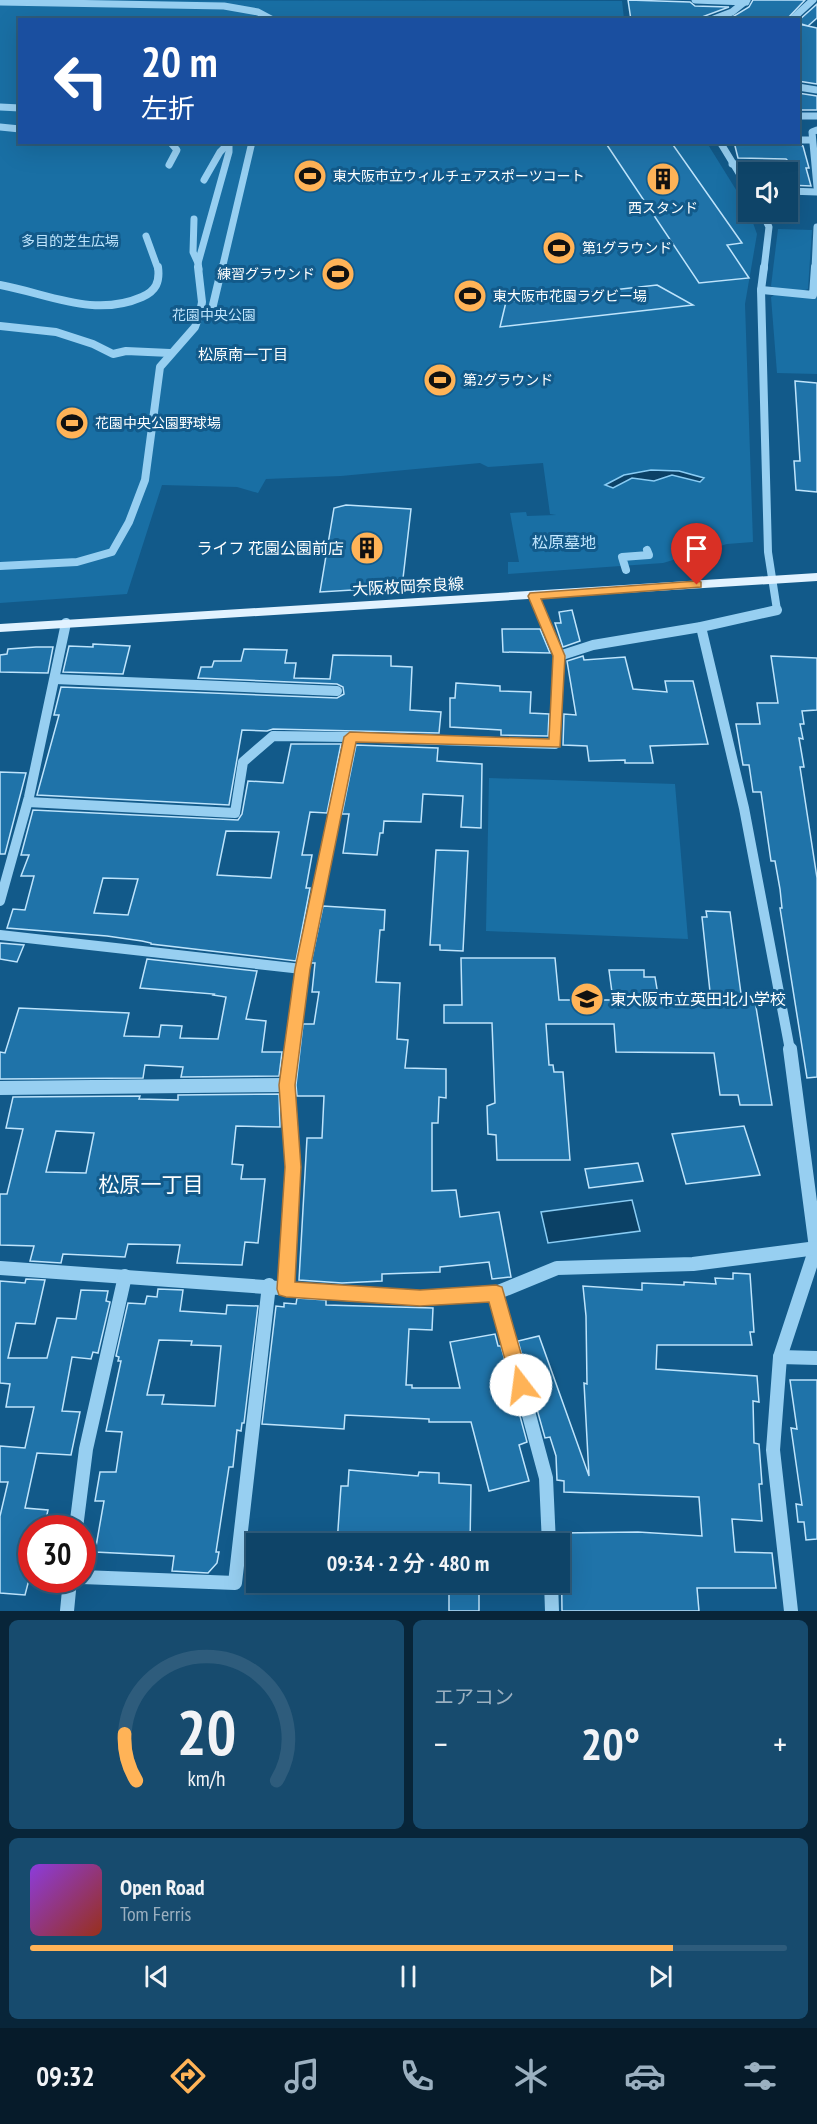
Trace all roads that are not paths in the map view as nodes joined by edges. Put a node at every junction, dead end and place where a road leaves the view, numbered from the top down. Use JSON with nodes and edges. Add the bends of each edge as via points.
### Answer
{"nodes":[{"id":1,"x":695,"y":0,"type":"edge"},
{"id":2,"x":813,"y":0,"type":"edge"},
{"id":3,"x":747,"y":1,"type":"edge"},
{"id":4,"x":0,"y":2,"type":"edge"},
{"id":5,"x":269,"y":18,"type":"edge"},
{"id":6,"x":716,"y":18,"type":"edge"},
{"id":7,"x":793,"y":18,"type":"edge"},
{"id":8,"x":800,"y":87,"type":"edge"},
{"id":9,"x":817,"y":90,"type":"edge"},
{"id":10,"x":0,"y":107,"type":"edge"},
{"id":11,"x":18,"y":108,"type":"edge"},
{"id":12,"x":800,"y":116,"type":"edge"},
{"id":13,"x":817,"y":116,"type":"edge"},
{"id":14,"x":0,"y":126,"type":"edge"},
{"id":15,"x":18,"y":129,"type":"edge"},
{"id":16,"x":817,"y":130,"type":"edge"},
{"id":17,"x":800,"y":140,"type":"edge"},
{"id":18,"x":812,"y":140,"type":"junction"},
{"id":19,"x":172,"y":144,"type":"edge"},
{"id":20,"x":228,"y":144,"type":"edge"},
{"id":21,"x":229,"y":144,"type":"edge"},
{"id":22,"x":252,"y":144,"type":"edge"},
{"id":23,"x":721,"y":144,"type":"edge"},
{"id":24,"x":732,"y":164,"type":"junction"},
{"id":25,"x":738,"y":164,"type":"edge"},
{"id":26,"x":169,"y":165,"type":"dead end"},
{"id":27,"x":738,"y":173,"type":"edge"},
{"id":28,"x":204,"y":180,"type":"dead end"},
{"id":29,"x":817,"y":187,"type":"edge"},
{"id":30,"x":798,"y":191,"type":"edge"},
{"id":31,"x":817,"y":192,"type":"edge"},
{"id":32,"x":194,"y":219,"type":"dead end"},
{"id":33,"x":767,"y":222,"type":"edge"},
{"id":34,"x":817,"y":230,"type":"edge"},
{"id":35,"x":146,"y":236,"type":"dead end"},
{"id":36,"x":198,"y":263,"type":"junction"},
{"id":37,"x":0,"y":285,"type":"edge"},
{"id":38,"x":761,"y":290,"type":"junction"},
{"id":39,"x":213,"y":305,"type":"dead end"},
{"id":40,"x":0,"y":326,"type":"edge"},
{"id":41,"x":170,"y":353,"type":"junction"},
{"id":42,"x":647,"y":550,"type":"dead end"},
{"id":43,"x":0,"y":566,"type":"edge"},
{"id":44,"x":626,"y":570,"type":"dead end"},
{"id":45,"x":817,"y":577,"type":"edge"},
{"id":46,"x":772,"y":579,"type":"junction"},
{"id":47,"x":534,"y":596,"type":"junction"},
{"id":48,"x":66,"y":623,"type":"junction"},
{"id":49,"x":701,"y":627,"type":"junction"},
{"id":50,"x":0,"y":628,"type":"edge"},
{"id":51,"x":559,"y":656,"type":"junction"},
{"id":52,"x":55,"y":679,"type":"junction"},
{"id":53,"x":337,"y":691,"type":"dead end"},
{"id":54,"x":350,"y":737,"type":"junction"},
{"id":55,"x":28,"y":802,"type":"junction"},
{"id":56,"x":0,"y":901,"type":"edge"},
{"id":57,"x":0,"y":935,"type":"edge"},
{"id":58,"x":302,"y":969,"type":"junction"},
{"id":59,"x":287,"y":1085,"type":"junction"},
{"id":60,"x":0,"y":1088,"type":"edge"},
{"id":61,"x":816,"y":1248,"type":"edge"},
{"id":62,"x":0,"y":1268,"type":"edge"},
{"id":63,"x":125,"y":1276,"type":"junction"},
{"id":64,"x":269,"y":1286,"type":"junction"},
{"id":65,"x":286,"y":1289,"type":"junction"},
{"id":66,"x":496,"y":1293,"type":"junction"},
{"id":67,"x":780,"y":1357,"type":"junction"},
{"id":68,"x":817,"y":1358,"type":"edge"},
{"id":69,"x":78,"y":1515,"type":"edge"},
{"id":70,"x":548,"y":1533,"type":"edge"},
{"id":71,"x":96,"y":1578,"type":"edge"},
{"id":72,"x":69,"y":1593,"type":"edge"},
{"id":73,"x":551,"y":1593,"type":"edge"},
{"id":74,"x":67,"y":1611,"type":"edge"},
{"id":75,"x":552,"y":1611,"type":"edge"},
{"id":76,"x":791,"y":1611,"type":"edge"}],
"edges":[{"from":1,"to":3,"type":"street"},
{"from":2,"to":7,"type":"street"},
{"from":3,"to":6,"type":"street"},
{"from":4,"to":5,"type":"street","via":[[224,6]]},
{"from":8,"to":9,"type":"street"},
{"from":10,"to":11,"type":"street"},
{"from":12,"to":13,"type":"street"},
{"from":14,"to":15,"type":"street"},
{"from":16,"to":18,"type":"street","via":[[812,132]]},
{"from":17,"to":18,"type":"street"},
{"from":18,"to":29,"type":"street"},
{"from":19,"to":26,"type":"street","via":[[177,150]]},
{"from":20,"to":28,"type":"street"},
{"from":21,"to":36,"type":"street"},
{"from":22,"to":39,"type":"street"},
{"from":23,"to":24,"type":"street"},
{"from":24,"to":25,"type":"street"},
{"from":24,"to":27,"type":"street"},
{"from":30,"to":31,"type":"street"},
{"from":32,"to":36,"type":"street","via":[[193,252]]},
{"from":33,"to":38,"type":"street","via":[[770,235]]},
{"from":34,"to":38,"type":"street","via":[[813,295]]},
{"from":35,"to":37,"type":"street","via":[[160,276],[157,287],[121,306],[88,308]]},
{"from":36,"to":41,"type":"street","via":[[200,313],[195,327]]},
{"from":38,"to":46,"type":"street"},
{"from":40,"to":41,"type":"street","via":[[56,332],[113,354]]},
{"from":41,"to":43,"type":"street","via":[[160,367],[145,480],[112,552],[77,562]]},
{"from":42,"to":44,"type":"street","via":[[649,555],[622,557]]},
{"from":45,"to":46,"type":"main road","name":"大阪枚岡奈良線"},
{"from":46,"to":47,"type":"main road","name":"大阪枚岡奈良線"},
{"from":46,"to":49,"type":"street","via":[[777,610]]},
{"from":47,"to":48,"type":"main road","name":"大阪枚岡奈良線"},
{"from":47,"to":51,"type":"street"},
{"from":48,"to":50,"type":"main road","name":"大阪枚岡奈良線"},
{"from":48,"to":52,"type":"street"},
{"from":49,"to":51,"type":"street","via":[[593,645]]},
{"from":49,"to":61,"type":"street","via":[[744,808],[788,1031]]},
{"from":51,"to":54,"type":"street","via":[[555,744]]},
{"from":52,"to":53,"type":"street"},
{"from":52,"to":55,"type":"street"},
{"from":54,"to":55,"type":"street","via":[[273,736],[243,762],[235,813]]},
{"from":54,"to":58,"type":"street"},
{"from":55,"to":56,"type":"street"},
{"from":57,"to":58,"type":"street"},
{"from":58,"to":59,"type":"street"},
{"from":59,"to":60,"type":"street"},
{"from":59,"to":65,"type":"street","via":[[293,1167]]},
{"from":61,"to":66,"type":"street","via":[[693,1264],[557,1268]]},
{"from":61,"to":67,"type":"street"},
{"from":62,"to":63,"type":"street"},
{"from":63,"to":64,"type":"street"},
{"from":63,"to":69,"type":"street","via":[[86,1449]]},
{"from":64,"to":65,"type":"street"},
{"from":64,"to":71,"type":"street","via":[[235,1583]]},
{"from":65,"to":66,"type":"street","via":[[420,1298]]},
{"from":66,"to":70,"type":"street","via":[[546,1478]]},
{"from":67,"to":68,"type":"street"},
{"from":67,"to":76,"type":"street","via":[[773,1450]]},
{"from":72,"to":74,"type":"street"},
{"from":73,"to":75,"type":"street"}]}
